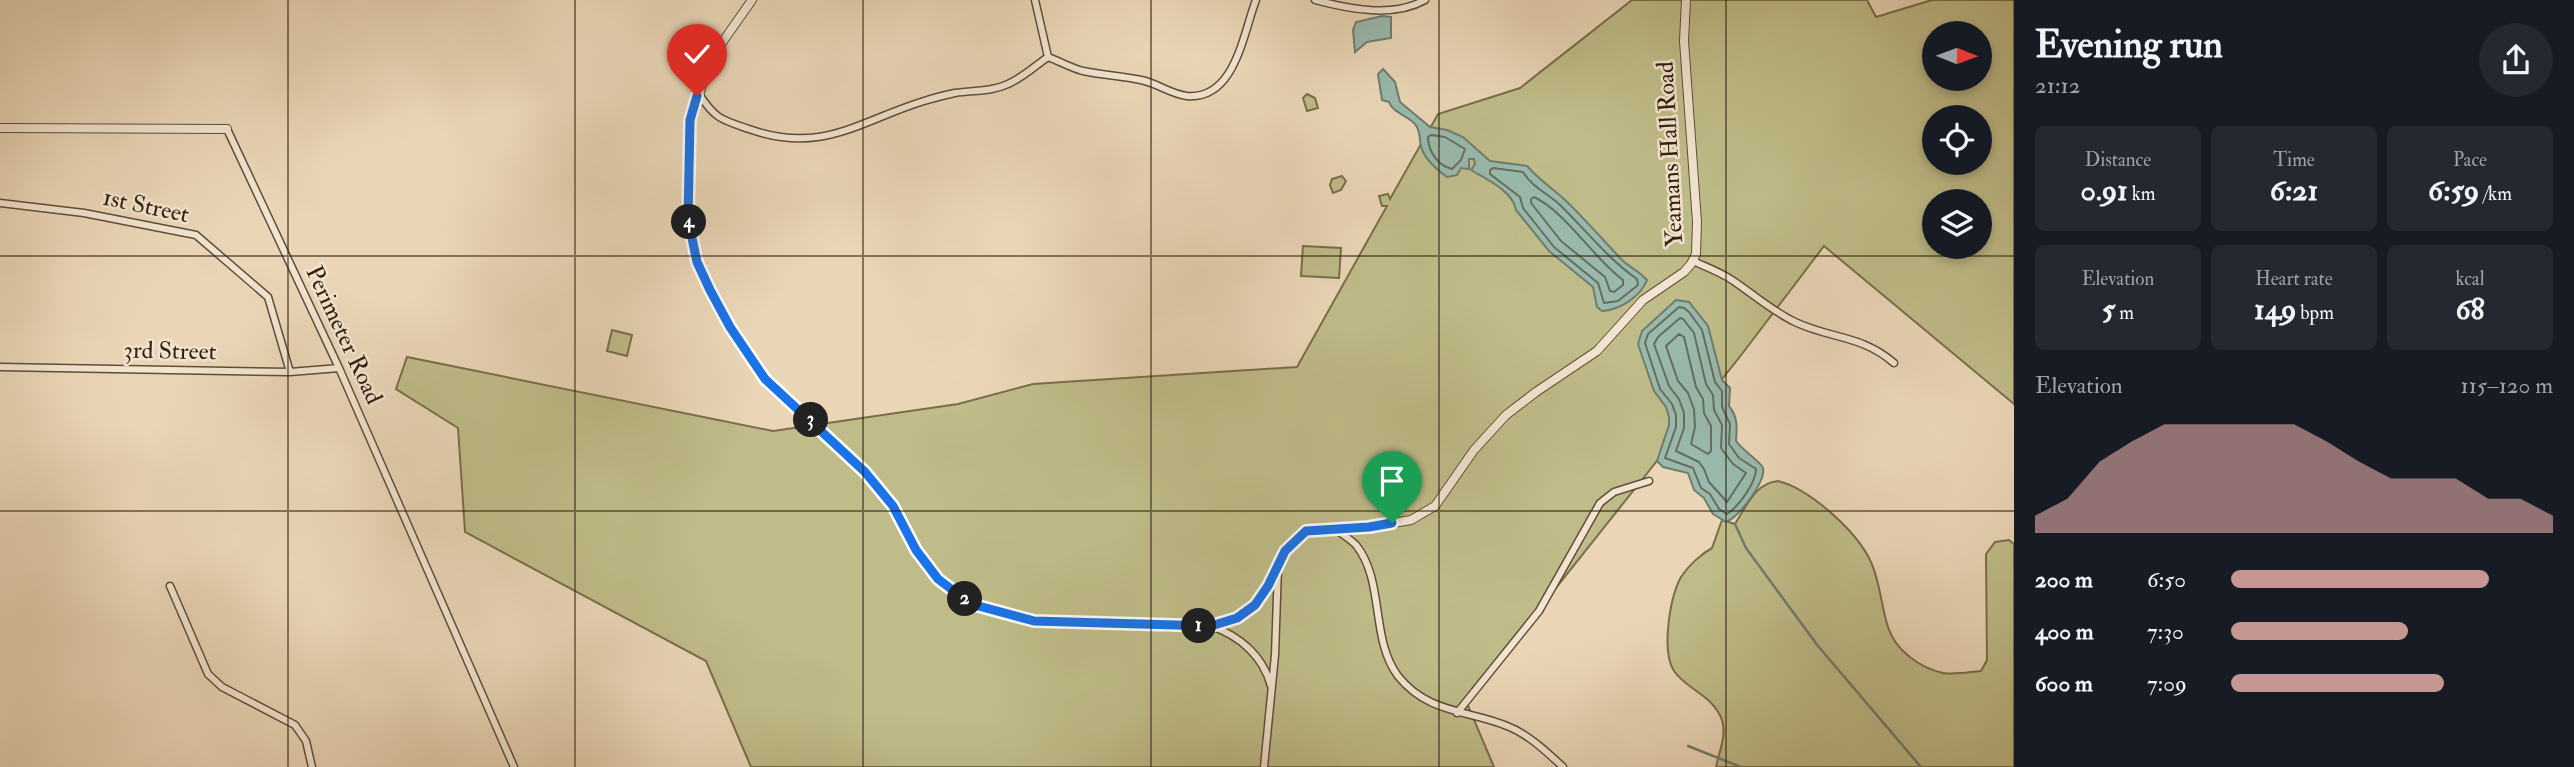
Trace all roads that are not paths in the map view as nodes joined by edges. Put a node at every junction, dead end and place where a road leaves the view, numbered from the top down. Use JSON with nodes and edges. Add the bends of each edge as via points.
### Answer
{"nodes":[{"id":1,"x":752,"y":0,"type":"edge"},
{"id":2,"x":1035,"y":0,"type":"edge"},
{"id":3,"x":1256,"y":0,"type":"edge"},
{"id":4,"x":1315,"y":0,"type":"edge"},
{"id":5,"x":1425,"y":0,"type":"edge"},
{"id":6,"x":1686,"y":0,"type":"edge"},
{"id":7,"x":1048,"y":57,"type":"junction"},
{"id":8,"x":698,"y":93,"type":"junction"},
{"id":9,"x":0,"y":128,"type":"edge"},
{"id":10,"x":227,"y":129,"type":"joint"},
{"id":11,"x":0,"y":203,"type":"edge"},
{"id":12,"x":1693,"y":261,"type":"junction"},
{"id":13,"x":1894,"y":363,"type":"dead end"},
{"id":14,"x":0,"y":367,"type":"edge"},
{"id":15,"x":339,"y":368,"type":"junction"},
{"id":16,"x":290,"y":372,"type":"junction"},
{"id":17,"x":1649,"y":481,"type":"dead end"},
{"id":18,"x":1333,"y":528,"type":"junction"},
{"id":19,"x":1278,"y":565,"type":"junction"},
{"id":20,"x":170,"y":586,"type":"dead end"},
{"id":21,"x":1211,"y":626,"type":"junction"},
{"id":22,"x":1272,"y":690,"type":"junction"},
{"id":23,"x":1457,"y":713,"type":"junction"},
{"id":24,"x":312,"y":767,"type":"edge"},
{"id":25,"x":514,"y":767,"type":"edge"},
{"id":26,"x":1264,"y":767,"type":"edge"},
{"id":27,"x":1563,"y":767,"type":"edge"}],
"edges":[{"from":1,"to":8,"type":"street","name":"Yeamans Hall Road","via":[[712,57]]},
{"from":2,"to":7,"type":"street"},
{"from":3,"to":7,"type":"street","via":[[1230,72],[1210,93],[1186,96],[1144,80],[1080,70]]},
{"from":4,"to":5,"type":"street","via":[[1382,10]]},
{"from":6,"to":12,"type":"street","name":"Yeamans Hall Road","via":[[1684,41],[1697,222]]},
{"from":7,"to":8,"type":"street","via":[[1008,84],[923,102],[814,139],[766,135],[730,123],[712,114]]},
{"from":8,"to":21,"type":"street","name":"Yeamans Hall Road","via":[[690,120],[688,219],[697,262],[710,290],[765,379],[865,472],[893,506],[916,550],[938,579],[971,604],[1034,621]]},
{"from":9,"to":10,"type":"street","name":"Perimeter Road"},
{"from":10,"to":15,"type":"street","name":"Perimeter Road"},
{"from":11,"to":16,"type":"street","name":"1st Street","via":[[84,212],[196,235],[268,297]]},
{"from":12,"to":13,"type":"street","via":[[1796,323],[1879,350]]},
{"from":12,"to":18,"type":"street","name":"Yeamans Hall Road","via":[[1643,300],[1597,351],[1506,415],[1474,450],[1435,506],[1411,520]]},
{"from":14,"to":16,"type":"street","name":"3rd Street"},
{"from":15,"to":16,"type":"street","name":"3rd Street"},
{"from":15,"to":25,"type":"street","name":"Perimeter Road"},
{"from":17,"to":23,"type":"street","via":[[1614,492],[1600,503],[1539,611]]},
{"from":18,"to":19,"type":"street","name":"Yeamans Hall Road","via":[[1306,531]]},
{"from":18,"to":23,"type":"street","via":[[1362,553],[1387,655],[1396,674],[1418,695]]},
{"from":19,"to":21,"type":"street","name":"Yeamans Hall Road","via":[[1255,605],[1237,618]]},
{"from":19,"to":22,"type":"street"},
{"from":20,"to":24,"type":"street","via":[[208,674],[222,687],[295,725],[306,741]]},
{"from":21,"to":22,"type":"street","via":[[1235,636],[1254,653]]},
{"from":22,"to":26,"type":"street"},
{"from":23,"to":27,"type":"street","via":[[1508,726]]}]}
